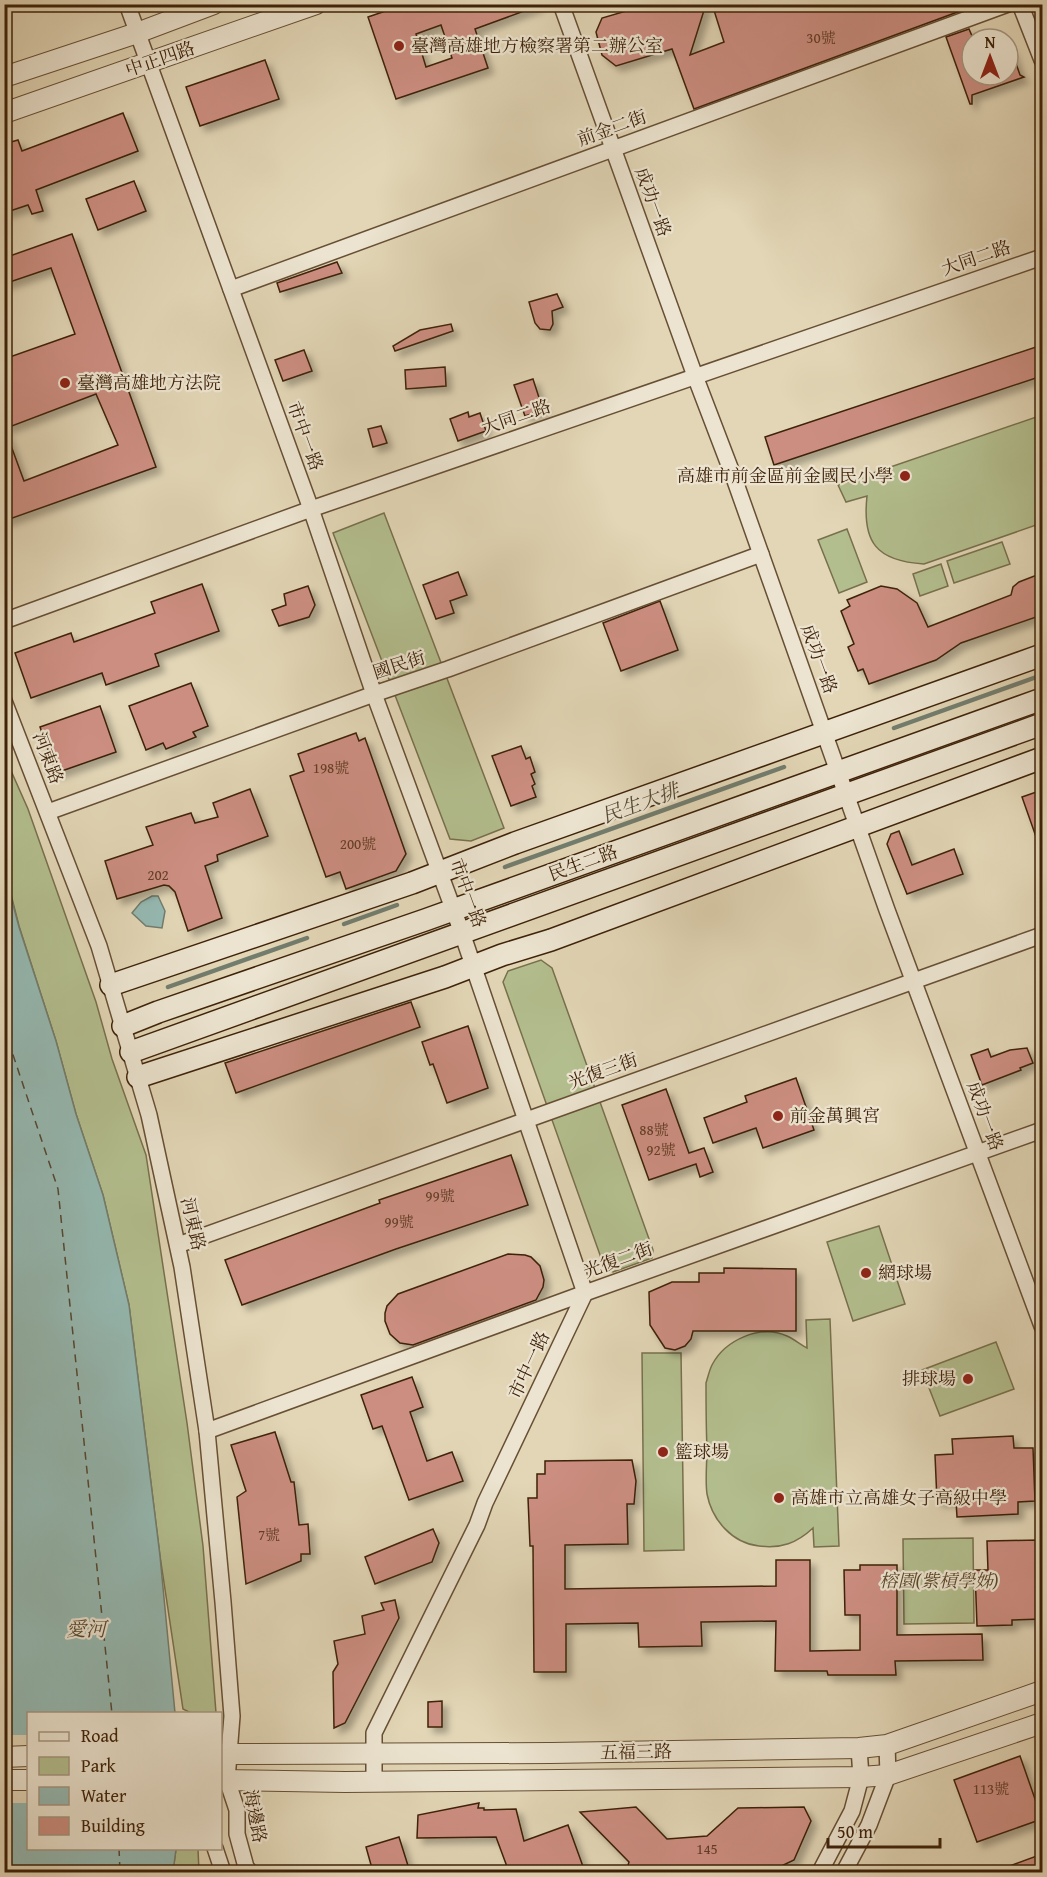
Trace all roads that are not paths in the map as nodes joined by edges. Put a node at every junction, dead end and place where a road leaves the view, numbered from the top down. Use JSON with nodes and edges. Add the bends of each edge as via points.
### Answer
{"nodes":[{"id":1,"x":127,"y":4,"type":"edge"},
{"id":2,"x":214,"y":4,"type":"edge"},
{"id":3,"x":316,"y":4,"type":"edge"},
{"id":4,"x":561,"y":4,"type":"edge"},
{"id":5,"x":1008,"y":4,"type":"edge"},
{"id":6,"x":1020,"y":4,"type":"edge"},
{"id":7,"x":137,"y":33,"type":"junction"},
{"id":8,"x":1042,"y":60,"type":"edge"},
{"id":9,"x":150,"y":63,"type":"junction"},
{"id":10,"x":4,"y":77,"type":"edge"},
{"id":11,"x":4,"y":113,"type":"edge"},
{"id":12,"x":613,"y":148,"type":"junction"},
{"id":13,"x":1042,"y":256,"type":"edge"},
{"id":14,"x":231,"y":289,"type":"junction"},
{"id":15,"x":695,"y":376,"type":"junction"},
{"id":16,"x":311,"y":509,"type":"junction"},
{"id":17,"x":761,"y":554,"type":"junction"},
{"id":18,"x":4,"y":621,"type":"edge"},
{"id":19,"x":1042,"y":656,"type":"edge"},
{"id":20,"x":374,"y":694,"type":"junction"},
{"id":21,"x":1042,"y":699,"type":"edge"},
{"id":22,"x":4,"y":701,"type":"edge"},
{"id":23,"x":1042,"y":724,"type":"edge"},
{"id":24,"x":826,"y":733,"type":"junction"},
{"id":25,"x":1042,"y":758,"type":"edge"},
{"id":26,"x":839,"y":771,"type":"junction"},
{"id":27,"x":848,"y":795,"type":"junction"},
{"id":28,"x":48,"y":812,"type":"junction"},
{"id":29,"x":859,"y":826,"type":"junction"},
{"id":30,"x":440,"y":872,"type":"junction"},
{"id":31,"x":453,"y":910,"type":"junction"},
{"id":32,"x":462,"y":933,"type":"junction"},
{"id":33,"x":1042,"y":935,"type":"edge"},
{"id":34,"x":473,"y":966,"type":"junction"},
{"id":35,"x":915,"y":981,"type":"junction"},
{"id":36,"x":111,"y":985,"type":"junction"},
{"id":37,"x":123,"y":1026,"type":"junction"},
{"id":38,"x":131,"y":1052,"type":"junction"},
{"id":39,"x":138,"y":1077,"type":"junction"},
{"id":40,"x":526,"y":1120,"type":"junction"},
{"id":41,"x":1042,"y":1130,"type":"edge"},
{"id":42,"x":978,"y":1153,"type":"junction"},
{"id":43,"x":178,"y":1245,"type":"junction"},
{"id":44,"x":585,"y":1293,"type":"junction"},
{"id":45,"x":1040,"y":1309,"type":"edge"},
{"id":46,"x":1042,"y":1326,"type":"edge"},
{"id":47,"x":207,"y":1431,"type":"junction"},
{"id":48,"x":1042,"y":1691,"type":"edge"},
{"id":49,"x":1042,"y":1723,"type":"edge"},
{"id":50,"x":887,"y":1745,"type":"junction"},
{"id":51,"x":859,"y":1748,"type":"junction"},
{"id":52,"x":225,"y":1754,"type":"edge"},
{"id":53,"x":374,"y":1754,"type":"junction"},
{"id":54,"x":4,"y":1756,"type":"edge"},
{"id":55,"x":27,"y":1756,"type":"edge"},
{"id":56,"x":888,"y":1775,"type":"junction"},
{"id":57,"x":861,"y":1777,"type":"junction"},
{"id":58,"x":4,"y":1780,"type":"edge"},
{"id":59,"x":27,"y":1780,"type":"edge"},
{"id":60,"x":374,"y":1782,"type":"junction"},
{"id":61,"x":223,"y":1784,"type":"edge"},
{"id":62,"x":216,"y":1850,"type":"edge"},
{"id":63,"x":223,"y":1872,"type":"edge"},
{"id":64,"x":250,"y":1872,"type":"edge"},
{"id":65,"x":820,"y":1872,"type":"edge"},
{"id":66,"x":844,"y":1872,"type":"edge"}],
"edges":[{"from":1,"to":7,"type":"street","name":"市中一路"},
{"from":2,"to":7,"type":"street","name":"中正四路"},
{"from":3,"to":9,"type":"street","name":"中正四路"},
{"from":4,"to":12,"type":"street","name":"成功一路"},
{"from":5,"to":12,"type":"street","name":"前金二街"},
{"from":6,"to":8,"type":"street"},
{"from":7,"to":9,"type":"street","name":"市中一路"},
{"from":7,"to":10,"type":"street","name":"中正四路"},
{"from":9,"to":11,"type":"street","name":"中正四路"},
{"from":9,"to":14,"type":"street","name":"市中一路"},
{"from":12,"to":14,"type":"street","name":"前金二街"},
{"from":12,"to":15,"type":"street","name":"成功一路"},
{"from":13,"to":15,"type":"street","name":"大同二路"},
{"from":14,"to":16,"type":"street","name":"市中一路"},
{"from":15,"to":16,"type":"street","name":"大同二路"},
{"from":15,"to":17,"type":"street","name":"成功一路"},
{"from":16,"to":18,"type":"street","name":"大同二路"},
{"from":16,"to":20,"type":"street","name":"市中一路"},
{"from":17,"to":20,"type":"street","name":"國民街"},
{"from":17,"to":24,"type":"street","name":"成功一路"},
{"from":19,"to":24,"type":"main road"},
{"from":20,"to":28,"type":"street","name":"國民街"},
{"from":20,"to":30,"type":"street","name":"市中一路"},
{"from":21,"to":26,"type":"main road","name":"民生二路"},
{"from":22,"to":28,"type":"street","name":"河東路"},
{"from":23,"to":27,"type":"main road","name":"民生二路"},
{"from":24,"to":26,"type":"street","name":"成功一路"},
{"from":24,"to":30,"type":"main road"},
{"from":25,"to":29,"type":"main road"},
{"from":26,"to":27,"type":"street","name":"成功一路"},
{"from":26,"to":31,"type":"main road","name":"民生二路"},
{"from":27,"to":29,"type":"street","name":"成功一路"},
{"from":27,"to":32,"type":"main road","name":"民生二路"},
{"from":28,"to":36,"type":"street","name":"河東路"},
{"from":29,"to":34,"type":"main road"},
{"from":29,"to":35,"type":"street","name":"成功一路"},
{"from":30,"to":31,"type":"street","name":"市中一路"},
{"from":30,"to":36,"type":"main road"},
{"from":31,"to":32,"type":"street","name":"市中一路"},
{"from":31,"to":37,"type":"main road","name":"民生二路"},
{"from":32,"to":34,"type":"street","name":"市中一路"},
{"from":32,"to":38,"type":"main road","name":"民生二路"},
{"from":33,"to":35,"type":"street","name":"光復三街"},
{"from":34,"to":39,"type":"main road"},
{"from":34,"to":40,"type":"street","name":"市中一路"},
{"from":35,"to":40,"type":"street","name":"光復三街"},
{"from":35,"to":42,"type":"street","name":"成功一路"},
{"from":36,"to":37,"type":"street","name":"河東路"},
{"from":37,"to":38,"type":"street","name":"河東路"},
{"from":38,"to":39,"type":"street","name":"河東路"},
{"from":39,"to":43,"type":"street","name":"河東路"},
{"from":40,"to":43,"type":"street","name":"光復三街"},
{"from":40,"to":44,"type":"street","name":"市中一路"},
{"from":41,"to":42,"type":"street","name":"光復二街"},
{"from":42,"to":44,"type":"street","name":"光復二街"},
{"from":42,"to":45,"type":"street","name":"成功一路"},
{"from":43,"to":47,"type":"street","name":"河東路"},
{"from":44,"to":47,"type":"street","name":"光復二街"},
{"from":44,"to":53,"type":"street","name":"市中一路","via":[[374,1733]]},
{"from":45,"to":46,"type":"street","name":"成功一路"},
{"from":47,"to":52,"type":"street","name":"河東路","via":[[232,1716]]},
{"from":48,"to":50,"type":"street","name":"五福三路"},
{"from":49,"to":56,"type":"street","name":"五福三路"},
{"from":50,"to":51,"type":"street","name":"五福三路"},
{"from":50,"to":56,"type":"street"},
{"from":51,"to":53,"type":"street","name":"五福三路"},
{"from":51,"to":57,"type":"street"},
{"from":52,"to":53,"type":"street","name":"五福三路"},
{"from":52,"to":61,"type":"street","name":"河東路"},
{"from":53,"to":60,"type":"street","name":"市中一路"},
{"from":54,"to":55,"type":"street"},
{"from":56,"to":57,"type":"street","name":"五福三路"},
{"from":56,"to":66,"type":"street","via":[[869,1825]]},
{"from":57,"to":60,"type":"street","name":"五福三路"},
{"from":57,"to":65,"type":"street","via":[[852,1811]]},
{"from":58,"to":59,"type":"street"},
{"from":60,"to":61,"type":"street","name":"五福三路"},
{"from":61,"to":64,"type":"street","name":"海邊路","via":[[237,1810],[237,1834]]},
{"from":62,"to":63,"type":"street"}]}
